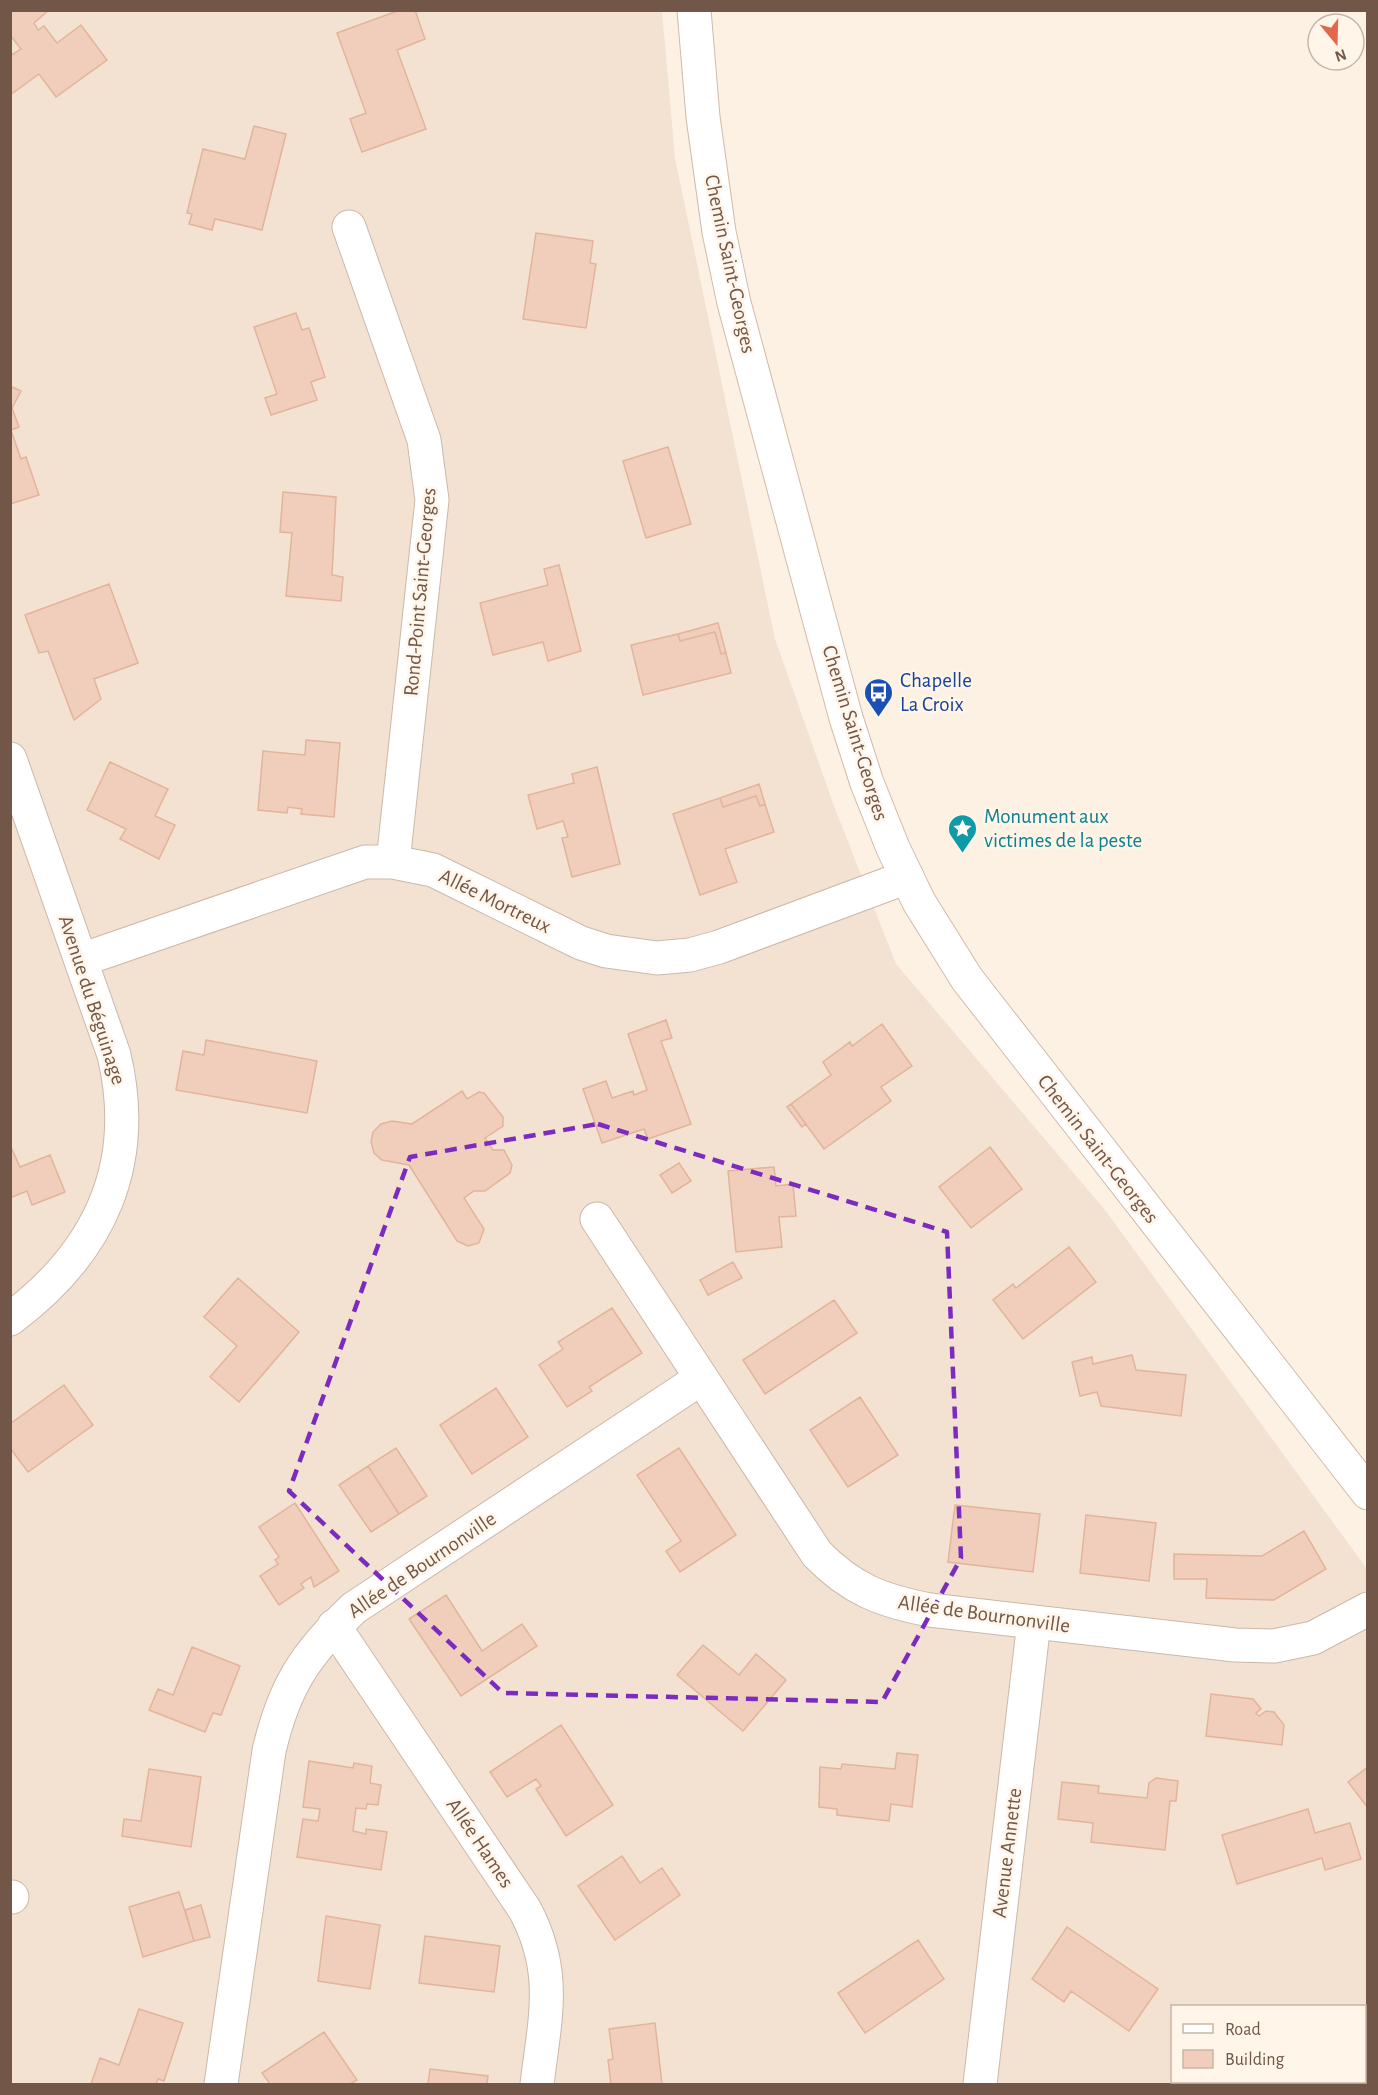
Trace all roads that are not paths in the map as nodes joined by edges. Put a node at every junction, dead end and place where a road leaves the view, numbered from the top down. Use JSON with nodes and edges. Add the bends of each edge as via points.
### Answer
{"nodes":[{"id":1,"x":694,"y":10,"type":"edge"},
{"id":2,"x":349,"y":227,"type":"dead end"},
{"id":3,"x":10,"y":759,"type":"edge"},
{"id":4,"x":393,"y":862,"type":"junction"},
{"id":5,"x":907,"y":877,"type":"junction"},
{"id":6,"x":81,"y":960,"type":"junction"},
{"id":7,"x":597,"y":1219,"type":"dead end"},
{"id":8,"x":10,"y":1318,"type":"edge"},
{"id":9,"x":700,"y":1379,"type":"junction"},
{"id":10,"x":1368,"y":1493,"type":"edge"},
{"id":11,"x":1368,"y":1609,"type":"edge"},
{"id":12,"x":1034,"y":1622,"type":"junction"},
{"id":13,"x":334,"y":1626,"type":"junction"},
{"id":14,"x":221,"y":2085,"type":"edge"},
{"id":15,"x":537,"y":2085,"type":"edge"},
{"id":16,"x":980,"y":2085,"type":"edge"}],
"edges":[{"from":1,"to":5,"type":"street","name":"Chemin Saint-Georges","via":[[709,169],[734,303],[846,718],[867,783]]},
{"from":2,"to":4,"type":"street","name":"Rond-Point Saint-Georges","via":[[424,440],[432,491]]},
{"from":3,"to":6,"type":"street","name":"Avenue du Béguinage"},
{"from":4,"to":5,"type":"street","name":"Allée Mortreux","via":[[416,865],[458,880],[581,943],[634,957],[657,958],[719,947]]},
{"from":4,"to":6,"type":"street","name":"Allée Mortreux","via":[[365,862],[334,871]]},
{"from":5,"to":10,"type":"street","name":"Chemin Saint-Georges","via":[[937,933],[998,1021]]},
{"from":6,"to":8,"type":"street","name":"Avenue du Béguinage","via":[[122,1089],[124,1125],[118,1162],[109,1199],[77,1256],[54,1282]]},
{"from":7,"to":9,"type":"street","name":"Allée de Bournonville"},
{"from":9,"to":12,"type":"street","name":"Allée de Bournonville","via":[[817,1554],[838,1576],[883,1599],[907,1606]]},
{"from":9,"to":13,"type":"street","name":"Allée de Bournonville","via":[[354,1608]]},
{"from":11,"to":12,"type":"street","name":"Allée de Bournonville","via":[[1313,1638],[1274,1646]]},
{"from":12,"to":16,"type":"street","name":"Avenue Annette"},
{"from":13,"to":14,"type":"street","name":"Allée de Bournonville","via":[[301,1667],[276,1722]]},
{"from":13,"to":15,"type":"street","name":"Allée Hames","via":[[535,1929],[547,1971],[548,1992]]}]}
